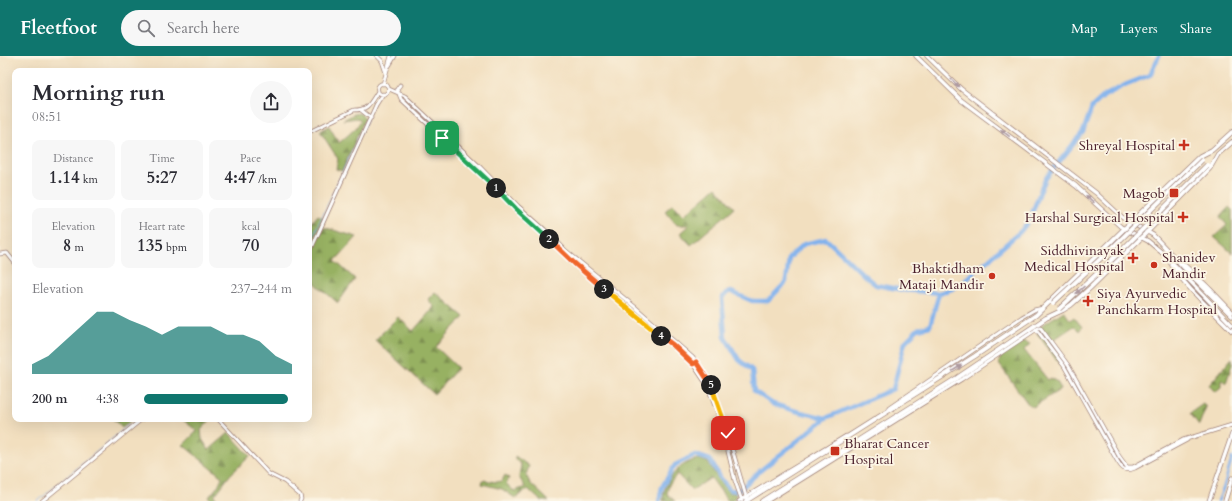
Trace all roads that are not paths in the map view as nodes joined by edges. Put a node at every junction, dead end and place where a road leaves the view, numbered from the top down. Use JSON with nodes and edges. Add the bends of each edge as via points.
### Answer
{"nodes":[{"id":1,"x":377,"y":56,"type":"edge"},
{"id":2,"x":391,"y":56,"type":"edge"},
{"id":3,"x":395,"y":56,"type":"edge"},
{"id":4,"x":916,"y":56,"type":"edge"},
{"id":5,"x":927,"y":56,"type":"edge"},
{"id":6,"x":382,"y":61,"type":"junction"},
{"id":7,"x":389,"y":63,"type":"junction"},
{"id":8,"x":388,"y":68,"type":"junction"},
{"id":9,"x":386,"y":73,"type":"junction"},
{"id":10,"x":383,"y":84,"type":"junction"},
{"id":11,"x":400,"y":85,"type":"dead end"},
{"id":12,"x":389,"y":89,"type":"junction"},
{"id":13,"x":378,"y":91,"type":"junction"},
{"id":14,"x":383,"y":94,"type":"junction"},
{"id":15,"x":400,"y":94,"type":"junction"},
{"id":16,"x":362,"y":110,"type":"junction"},
{"id":17,"x":368,"y":116,"type":"junction"},
{"id":18,"x":312,"y":131,"type":"edge"},
{"id":19,"x":1231,"y":132,"type":"edge"},
{"id":20,"x":1232,"y":142,"type":"edge"},
{"id":21,"x":1212,"y":150,"type":"junction"},
{"id":22,"x":1218,"y":154,"type":"junction"},
{"id":23,"x":1130,"y":222,"type":"junction"},
{"id":24,"x":1124,"y":229,"type":"junction"},
{"id":25,"x":1148,"y":231,"type":"junction"},
{"id":26,"x":1142,"y":237,"type":"junction"},
{"id":27,"x":312,"y":247,"type":"edge"},
{"id":28,"x":1170,"y":253,"type":"junction"},
{"id":29,"x":0,"y":254,"type":"edge"},
{"id":30,"x":1166,"y":256,"type":"junction"},
{"id":31,"x":12,"y":259,"type":"edge"},
{"id":32,"x":1043,"y":308,"type":"junction"},
{"id":33,"x":1232,"y":312,"type":"edge"},
{"id":34,"x":1036,"y":315,"type":"junction"},
{"id":35,"x":1232,"y":316,"type":"edge"},
{"id":36,"x":1046,"y":318,"type":"junction"},
{"id":37,"x":1232,"y":325,"type":"edge"},
{"id":38,"x":1037,"y":326,"type":"junction"},
{"id":39,"x":1232,"y":331,"type":"edge"},
{"id":40,"x":694,"y":363,"type":"junction"},
{"id":41,"x":959,"y":379,"type":"junction"},
{"id":42,"x":910,"y":396,"type":"junction"},
{"id":43,"x":926,"y":401,"type":"junction"},
{"id":44,"x":920,"y":402,"type":"junction"},
{"id":45,"x":138,"y":422,"type":"edge"},
{"id":46,"x":221,"y":422,"type":"edge"},
{"id":47,"x":1232,"y":425,"type":"edge"},
{"id":48,"x":1232,"y":434,"type":"edge"},
{"id":49,"x":1232,"y":478,"type":"edge"},
{"id":50,"x":743,"y":499,"type":"edge"},
{"id":51,"x":42,"y":501,"type":"edge"},
{"id":52,"x":300,"y":501,"type":"edge"},
{"id":53,"x":762,"y":501,"type":"edge"},
{"id":54,"x":767,"y":501,"type":"edge"},
{"id":55,"x":1209,"y":501,"type":"edge"},
{"id":56,"x":1225,"y":501,"type":"edge"}],
"edges":[{"from":1,"to":6,"type":"street"},
{"from":2,"to":7,"type":"street"},
{"from":3,"to":8,"type":"street"},
{"from":24,"to":4,"type":"main road","one_way":true,"via":[[1076,186],[961,100]]},
{"from":5,"to":23,"type":"main road","one_way":true,"via":[[961,89]]},
{"from":6,"to":7,"type":"street"},
{"from":6,"to":9,"type":"street"},
{"from":7,"to":8,"type":"street"},
{"from":8,"to":9,"type":"street"},
{"from":9,"to":10,"type":"street"},
{"from":10,"to":12,"type":"street"},
{"from":10,"to":13,"type":"street","via":[[379,86]]},
{"from":11,"to":15,"type":"street"},
{"from":12,"to":14,"type":"street"},
{"from":12,"to":15,"type":"street"},
{"from":13,"to":14,"type":"street"},
{"from":13,"to":16,"type":"street"},
{"from":14,"to":17,"type":"street"},
{"from":15,"to":40,"type":"street","via":[[565,250],[672,339]]},
{"from":16,"to":17,"type":"street"},
{"from":16,"to":18,"type":"street","via":[[354,110]]},
{"from":17,"to":27,"type":"street"},
{"from":19,"to":21,"type":"highway"},
{"from":20,"to":22,"type":"highway"},
{"from":21,"to":23,"type":"highway","via":[[1200,156]]},
{"from":21,"to":34,"type":"highway","bridge":true,"via":[[1113,247],[1053,303]]},
{"from":22,"to":25,"type":"highway","via":[[1210,168]]},
{"from":22,"to":36,"type":"highway","one_way":true,"bridge":true,"via":[[1119,253]]},
{"from":23,"to":24,"type":"highway"},
{"from":23,"to":25,"type":"main road"},
{"from":24,"to":26,"type":"main road"},
{"from":24,"to":32,"type":"highway"},
{"from":25,"to":26,"type":"highway"},
{"from":25,"to":28,"type":"main road"},
{"from":26,"to":30,"type":"main road"},
{"from":26,"to":36,"type":"highway","via":[[1079,298]]},
{"from":28,"to":33,"type":"main road","via":[[1182,261]]},
{"from":28,"to":35,"type":"main road"},
{"from":29,"to":31,"type":"street","via":[[7,253]]},
{"from":30,"to":37,"type":"main road"},
{"from":30,"to":39,"type":"main road","via":[[1175,270]]},
{"from":32,"to":34,"type":"highway"},
{"from":32,"to":42,"type":"street","via":[[1022,317]]},
{"from":42,"to":34,"type":"highway","one_way":true,"via":[[976,356]]},
{"from":36,"to":38,"type":"highway"},
{"from":38,"to":41,"type":"highway"},
{"from":38,"to":47,"type":"street","via":[[1064,366],[1123,468],[1135,468],[1190,438]]},
{"from":40,"to":50,"type":"street","via":[[707,385],[721,422],[735,481]]},
{"from":40,"to":50,"type":"street","via":[[710,384],[724,421]]},
{"from":41,"to":43,"type":"street"},
{"from":41,"to":44,"type":"highway"},
{"from":42,"to":50,"type":"highway"},
{"from":43,"to":44,"type":"highway"},
{"from":43,"to":54,"type":"street"},
{"from":44,"to":53,"type":"highway"},
{"from":45,"to":51,"type":"street"},
{"from":46,"to":52,"type":"street","via":[[269,474],[285,482],[300,495]]},
{"from":48,"to":55,"type":"main road"},
{"from":49,"to":56,"type":"main road"}]}
